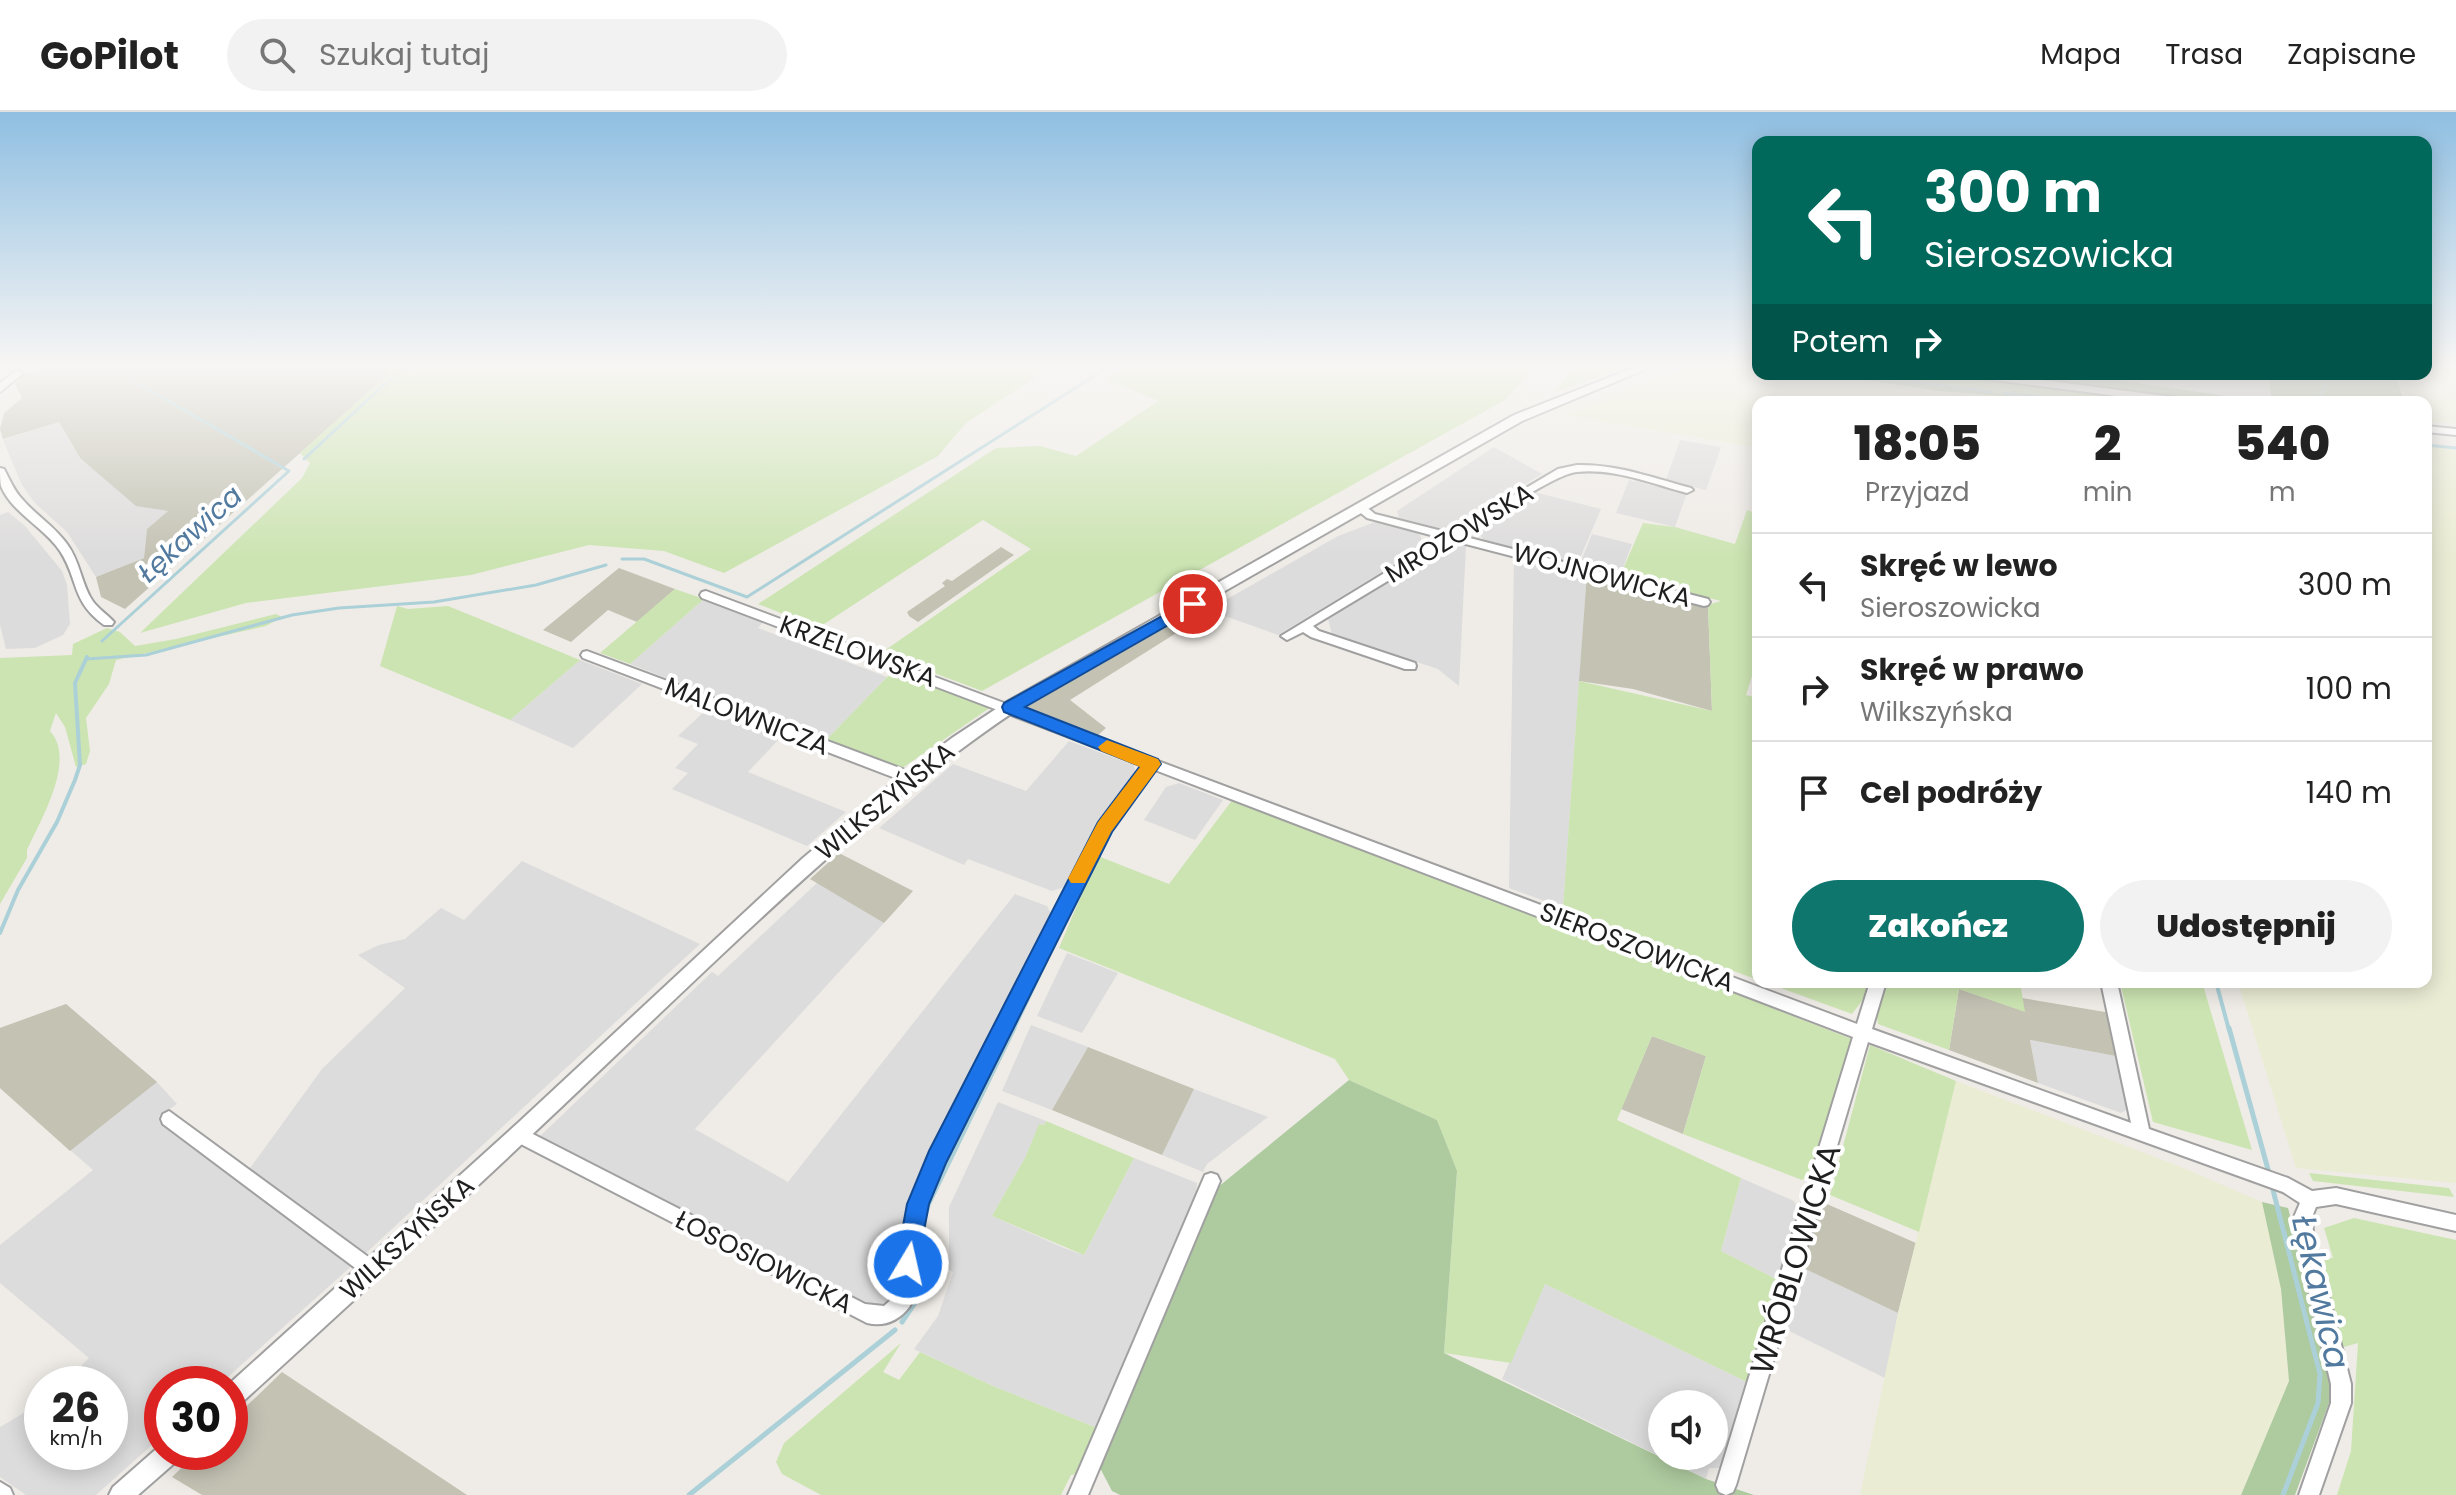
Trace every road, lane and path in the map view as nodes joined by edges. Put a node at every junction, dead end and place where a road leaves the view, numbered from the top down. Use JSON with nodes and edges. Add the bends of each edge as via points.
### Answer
{"nodes":[{"id":1,"x":1500,"y":429,"type":"edge"},
{"id":2,"x":2432,"y":430,"type":"edge"},
{"id":3,"x":2456,"y":432,"type":"edge"},
{"id":4,"x":0,"y":471,"type":"edge"},
{"id":5,"x":1687,"y":490,"type":"dead end"},
{"id":6,"x":1361,"y":508,"type":"junction"},
{"id":7,"x":1455,"y":536,"type":"junction"},
{"id":8,"x":706,"y":595,"type":"dead end"},
{"id":9,"x":1704,"y":602,"type":"dead end"},
{"id":10,"x":108,"y":622,"type":"dead end"},
{"id":11,"x":1304,"y":626,"type":"junction"},
{"id":12,"x":1287,"y":636,"type":"dead end"},
{"id":13,"x":587,"y":655,"type":"dead end"},
{"id":14,"x":1410,"y":666,"type":"dead end"},
{"id":15,"x":1010,"y":707,"type":"junction"},
{"id":16,"x":1152,"y":764,"type":"junction"},
{"id":17,"x":908,"y":777,"type":"junction"},
{"id":18,"x":1876,"y":988,"type":"edge"},
{"id":19,"x":2110,"y":988,"type":"edge"},
{"id":20,"x":1865,"y":1032,"type":"junction"},
{"id":21,"x":169,"y":1119,"type":"dead end"},
{"id":22,"x":519,"y":1135,"type":"junction"},
{"id":23,"x":2142,"y":1135,"type":"junction"},
{"id":24,"x":1211,"y":1181,"type":"dead end"},
{"id":25,"x":2310,"y":1200,"type":"junction"},
{"id":26,"x":2456,"y":1223,"type":"edge"},
{"id":27,"x":372,"y":1270,"type":"junction"},
{"id":28,"x":248,"y":1382,"type":"edge"},
{"id":29,"x":149,"y":1470,"type":"edge"},
{"id":30,"x":1726,"y":1485,"type":"dead end"},
{"id":31,"x":121,"y":1495,"type":"edge"},
{"id":32,"x":1078,"y":1495,"type":"edge"},
{"id":33,"x":2309,"y":1495,"type":"edge"}],
"edges":[{"from":1,"to":6,"type":"street","name":"WILKSZYŃSKA"},
{"from":2,"to":3,"type":"street"},
{"from":4,"to":10,"type":"street","via":[[13,498],[62,546],[91,611]]},
{"from":5,"to":7,"type":"street","name":"MROZOWSKA","via":[[1601,469],[1570,469]]},
{"from":6,"to":7,"type":"street","name":"WOJNOWICKA","via":[[1371,516]]},
{"from":6,"to":15,"type":"street","name":"WILKSZYŃSKA"},
{"from":7,"to":9,"type":"street","name":"WOJNOWICKA"},
{"from":7,"to":11,"type":"street","name":"MROZOWSKA"},
{"from":8,"to":15,"type":"street","name":"KRZELOWSKA"},
{"from":11,"to":12,"type":"street","name":"MROZOWSKA"},
{"from":11,"to":14,"type":"street"},
{"from":13,"to":17,"type":"street","name":"MALOWNICZA"},
{"from":15,"to":16,"type":"street","name":"SIEROSZOWICKA"},
{"from":15,"to":17,"type":"street","name":"WILKSZYŃSKA"},
{"from":16,"to":20,"type":"street","name":"SIEROSZOWICKA"},
{"from":16,"to":22,"type":"street","name":"ŁOSOSIOWICKA","via":[[1105,827],[937,1159],[918,1204],[903,1300],[893,1312],[877,1317],[861,1312]]},
{"from":17,"to":22,"type":"street","name":"WILKSZYŃSKA","via":[[771,897]]},
{"from":18,"to":20,"type":"street","name":"WRÓBLOWICKA"},
{"from":19,"to":23,"type":"street"},
{"from":20,"to":23,"type":"street","name":"SIEROSZOWICKA"},
{"from":20,"to":30,"type":"street","name":"WRÓBLOWICKA"},
{"from":21,"to":27,"type":"street"},
{"from":22,"to":27,"type":"street","name":"WILKSZYŃSKA"},
{"from":23,"to":25,"type":"street","name":"SIEROSZOWICKA","via":[[2288,1186]]},
{"from":24,"to":32,"type":"street"},
{"from":25,"to":26,"type":"street","via":[[2336,1196]]},
{"from":25,"to":33,"type":"street","via":[[2304,1233],[2338,1363],[2341,1403]]},
{"from":27,"to":28,"type":"street","name":"WILKSZYŃSKA"},
{"from":29,"to":31,"type":"street"}]}
